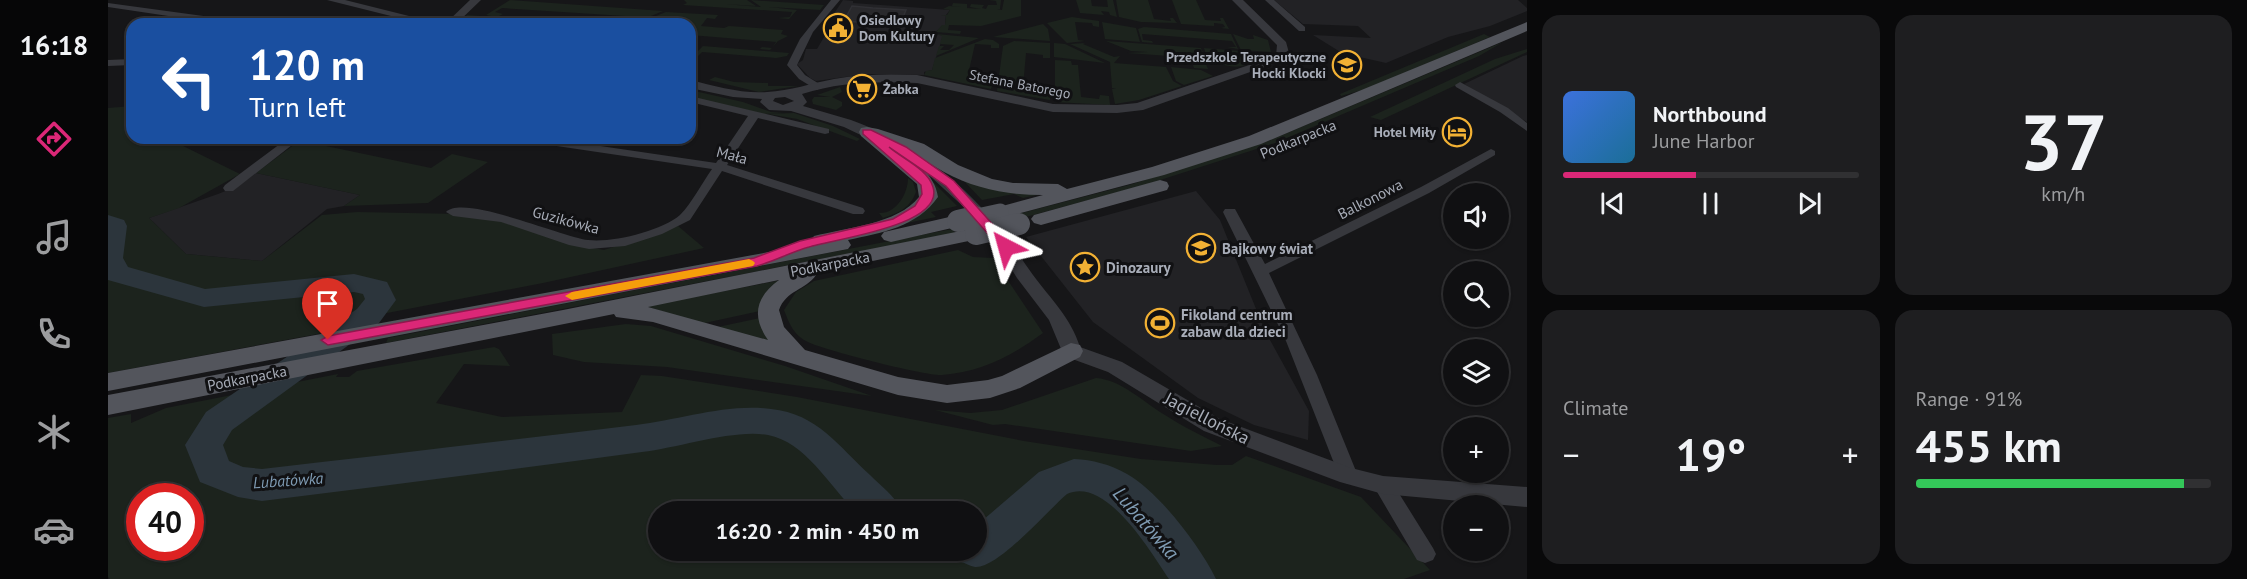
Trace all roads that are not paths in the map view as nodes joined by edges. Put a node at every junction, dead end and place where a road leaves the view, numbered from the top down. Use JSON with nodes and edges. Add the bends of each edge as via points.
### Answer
{"nodes":[{"id":1,"x":332,"y":0,"type":"edge"},
{"id":2,"x":476,"y":0,"type":"edge"},
{"id":3,"x":836,"y":0,"type":"edge"},
{"id":4,"x":1237,"y":0,"type":"edge"},
{"id":5,"x":1269,"y":0,"type":"edge"},
{"id":6,"x":108,"y":5,"type":"edge"},
{"id":7,"x":198,"y":18,"type":"edge"},
{"id":8,"x":410,"y":18,"type":"edge"},
{"id":9,"x":456,"y":18,"type":"edge"},
{"id":10,"x":1527,"y":26,"type":"edge"},
{"id":11,"x":1302,"y":29,"type":"dead end"},
{"id":12,"x":1527,"y":39,"type":"edge"},
{"id":13,"x":126,"y":62,"type":"edge"},
{"id":14,"x":108,"y":63,"type":"edge"},
{"id":15,"x":696,"y":85,"type":"edge"},
{"id":16,"x":1460,"y":85,"type":"dead end"},
{"id":17,"x":815,"y":88,"type":"junction"},
{"id":18,"x":1403,"y":94,"type":"dead end"},
{"id":19,"x":696,"y":100,"type":"edge"},
{"id":20,"x":795,"y":101,"type":"junction"},
{"id":21,"x":756,"y":113,"type":"junction"},
{"id":22,"x":1356,"y":115,"type":"dead end"},
{"id":23,"x":1527,"y":128,"type":"edge"},
{"id":24,"x":825,"y":131,"type":"dead end"},
{"id":25,"x":867,"y":132,"type":"junction"},
{"id":26,"x":287,"y":144,"type":"edge"},
{"id":27,"x":564,"y":144,"type":"edge"},
{"id":28,"x":1491,"y":153,"type":"dead end"},
{"id":29,"x":721,"y":167,"type":"junction"},
{"id":30,"x":1101,"y":187,"type":"junction"},
{"id":31,"x":229,"y":188,"type":"dead end"},
{"id":32,"x":858,"y":210,"type":"dead end"},
{"id":33,"x":453,"y":212,"type":"dead end"},
{"id":34,"x":1230,"y":212,"type":"dead end"},
{"id":35,"x":757,"y":262,"type":"junction"},
{"id":36,"x":835,"y":262,"type":"junction"},
{"id":37,"x":1262,"y":271,"type":"junction"},
{"id":38,"x":563,"y":317,"type":"junction"},
{"id":39,"x":1071,"y":351,"type":"junction"},
{"id":40,"x":798,"y":356,"type":"junction"},
{"id":41,"x":108,"y":382,"type":"edge"},
{"id":42,"x":108,"y":405,"type":"edge"},
{"id":43,"x":1348,"y":476,"type":"junction"},
{"id":44,"x":1383,"y":485,"type":"junction"},
{"id":45,"x":1527,"y":497,"type":"edge"},
{"id":46,"x":1425,"y":554,"type":"dead end"}],
"edges":[{"from":1,"to":8,"type":"street"},
{"from":2,"to":9,"type":"street"},
{"from":3,"to":17,"type":"street","via":[[816,22],[792,65]]},
{"from":4,"to":17,"type":"street","name":"Stefana Batorego","via":[[1281,44],[1280,58],[1139,107],[1053,108],[900,78],[846,81]]},
{"from":5,"to":11,"type":"street"},
{"from":6,"to":7,"type":"street"},
{"from":10,"to":30,"type":"main road","name":"Podkarpacka","via":[[1275,132]]},
{"from":12,"to":18,"type":"main road"},
{"from":13,"to":14,"type":"street"},
{"from":15,"to":20,"type":"street"},
{"from":16,"to":23,"type":"street"},
{"from":17,"to":20,"type":"street","name":"Stefana Batorego"},
{"from":19,"to":21,"type":"street"},
{"from":20,"to":25,"type":"street"},
{"from":21,"to":24,"type":"street"},
{"from":21,"to":29,"type":"street","name":"Guzikówka"},
{"from":22,"to":36,"type":"main road","name":"Podkarpacka","bridge":true,"via":[[1215,170],[1116,199],[976,234]]},
{"from":25,"to":30,"type":"main road","via":[[918,148],[952,169],[986,183],[1046,191]]},
{"from":25,"to":35,"type":"main road","via":[[927,185],[928,194],[920,208],[897,222],[804,244]]},
{"from":25,"to":39,"type":"street","via":[[933,170],[966,200],[1057,317],[1067,333]]},
{"from":26,"to":31,"type":"street"},
{"from":27,"to":29,"type":"street","name":"Mała"},
{"from":28,"to":37,"type":"street","name":"Balkonowa"},
{"from":29,"to":32,"type":"street","name":"Mała"},
{"from":29,"to":33,"type":"street","name":"Guzikówka","via":[[676,224],[600,247],[564,240],[503,219]]},
{"from":30,"to":35,"type":"main road","name":"Podkarpacka","bridge":true,"via":[[1002,212]]},
{"from":34,"to":37,"type":"street"},
{"from":35,"to":41,"type":"main road","name":"Podkarpacka"},
{"from":36,"to":38,"type":"main road","name":"Podkarpacka"},
{"from":36,"to":40,"type":"main road","via":[[788,283],[769,302],[765,314],[768,324]]},
{"from":37,"to":43,"type":"street"},
{"from":38,"to":40,"type":"main road","via":[[620,312],[655,315]]},
{"from":38,"to":42,"type":"main road","name":"Podkarpacka"},
{"from":39,"to":40,"type":"main road","via":[[1011,382],[969,393],[947,394],[898,386]]},
{"from":39,"to":43,"type":"street","name":"Jagiellońska","via":[[1115,368],[1212,425]]},
{"from":43,"to":44,"type":"street","name":"Jagiellońska"},
{"from":44,"to":45,"type":"street","name":"Jagiellońska"},
{"from":44,"to":46,"type":"street"}]}
